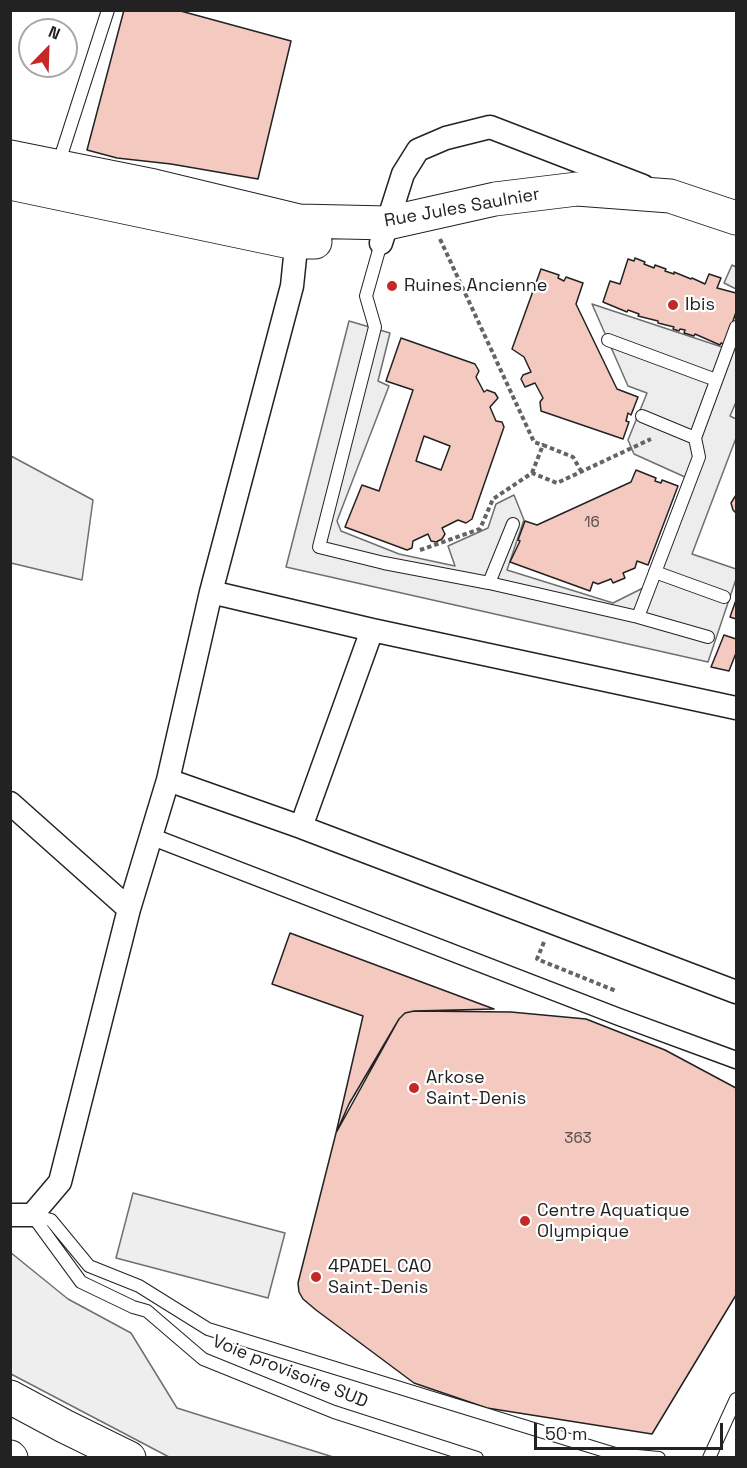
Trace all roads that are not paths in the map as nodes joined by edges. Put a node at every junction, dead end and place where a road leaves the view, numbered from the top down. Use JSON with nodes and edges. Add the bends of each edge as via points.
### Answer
{"nodes":[{"id":1,"x":108,"y":10,"type":"edge"},
{"id":2,"x":10,"y":157,"type":"edge"},
{"id":3,"x":57,"y":166,"type":"junction"},
{"id":4,"x":10,"y":183,"type":"edge"},
{"id":5,"x":670,"y":196,"type":"junction"},
{"id":6,"x":736,"y":218,"type":"edge"},
{"id":7,"x":298,"y":231,"type":"junction"},
{"id":8,"x":385,"y":233,"type":"junction"},
{"id":9,"x":736,"y":240,"type":"edge"},
{"id":10,"x":736,"y":327,"type":"edge"},
{"id":11,"x":608,"y":340,"type":"dead end"},
{"id":12,"x":716,"y":380,"type":"junction"},
{"id":13,"x":642,"y":416,"type":"dead end"},
{"id":14,"x":695,"y":438,"type":"junction"},
{"id":15,"x":513,"y":524,"type":"dead end"},
{"id":16,"x":655,"y":572,"type":"junction"},
{"id":17,"x":489,"y":584,"type":"junction"},
{"id":18,"x":211,"y":592,"type":"junction"},
{"id":19,"x":723,"y":597,"type":"dead end"},
{"id":20,"x":638,"y":617,"type":"junction"},
{"id":21,"x":372,"y":630,"type":"junction"},
{"id":22,"x":708,"y":637,"type":"dead end"},
{"id":23,"x":736,"y":708,"type":"edge"},
{"id":24,"x":168,"y":780,"type":"junction"},
{"id":25,"x":10,"y":803,"type":"edge"},
{"id":26,"x":301,"y":827,"type":"junction"},
{"id":27,"x":150,"y":836,"type":"junction"},
{"id":28,"x":129,"y":909,"type":"junction"},
{"id":29,"x":736,"y":992,"type":"edge"},
{"id":30,"x":736,"y":1060,"type":"edge"},
{"id":31,"x":21,"y":1215,"type":"edge"},
{"id":32,"x":10,"y":1397,"type":"edge"},
{"id":33,"x":736,"y":1399,"type":"edge"},
{"id":34,"x":64,"y":1426,"type":"junction"},
{"id":35,"x":112,"y":1458,"type":"edge"},
{"id":36,"x":129,"y":1458,"type":"edge"},
{"id":37,"x":477,"y":1458,"type":"edge"},
{"id":38,"x":659,"y":1458,"type":"edge"},
{"id":39,"x":709,"y":1458,"type":"edge"}],
"edges":[{"from":1,"to":3,"type":"lane"},
{"from":2,"to":3,"type":"main road","name":"Rue Jules Saulnier"},
{"from":3,"to":7,"type":"main road","name":"Rue Jules Saulnier","via":[[154,186]]},
{"from":4,"to":7,"type":"main road","name":"Rue Jules Saulnier","via":[[290,242]]},
{"from":5,"to":6,"type":"main road","name":"Rue Jules Saulnier"},
{"from":5,"to":8,"type":"main road","name":"Rue Jules Saulnier","via":[[577,189],[495,199]]},
{"from":5,"to":8,"type":"street","via":[[490,127],[418,150],[403,174]]},
{"from":7,"to":8,"type":"main road","name":"Rue Jules Saulnier"},
{"from":7,"to":18,"type":"street","via":[[292,286]]},
{"from":8,"to":9,"type":"main road","name":"Rue Jules Saulnier","via":[[396,243],[511,217],[586,209],[670,219]]},
{"from":8,"to":17,"type":"lane","via":[[366,296],[375,327],[320,547]]},
{"from":10,"to":12,"type":"lane"},
{"from":11,"to":12,"type":"lane"},
{"from":12,"to":14,"type":"lane"},
{"from":13,"to":14,"type":"lane"},
{"from":14,"to":16,"type":"lane","via":[[699,456]]},
{"from":15,"to":17,"type":"lane"},
{"from":16,"to":19,"type":"lane"},
{"from":16,"to":20,"type":"lane"},
{"from":17,"to":20,"type":"lane"},
{"from":18,"to":21,"type":"street"},
{"from":18,"to":24,"type":"street"},
{"from":20,"to":22,"type":"lane"},
{"from":21,"to":23,"type":"street"},
{"from":21,"to":26,"type":"street"},
{"from":24,"to":26,"type":"street"},
{"from":24,"to":27,"type":"street"},
{"from":25,"to":28,"type":"street"},
{"from":26,"to":29,"type":"street"},
{"from":27,"to":28,"type":"street"},
{"from":27,"to":30,"type":"street"},
{"from":28,"to":31,"type":"street","via":[[60,1182]]},
{"from":31,"to":37,"type":"lane","name":"Voie provisoire SUD","via":[[81,1282],[147,1311],[203,1359],[334,1412]]},
{"from":31,"to":38,"type":"lane","via":[[51,1220],[90,1266],[139,1286],[208,1329],[615,1454]]},
{"from":32,"to":34,"type":"main road"},
{"from":33,"to":39,"type":"lane"},
{"from":34,"to":35,"type":"main road"},
{"from":34,"to":36,"type":"main road"}]}
